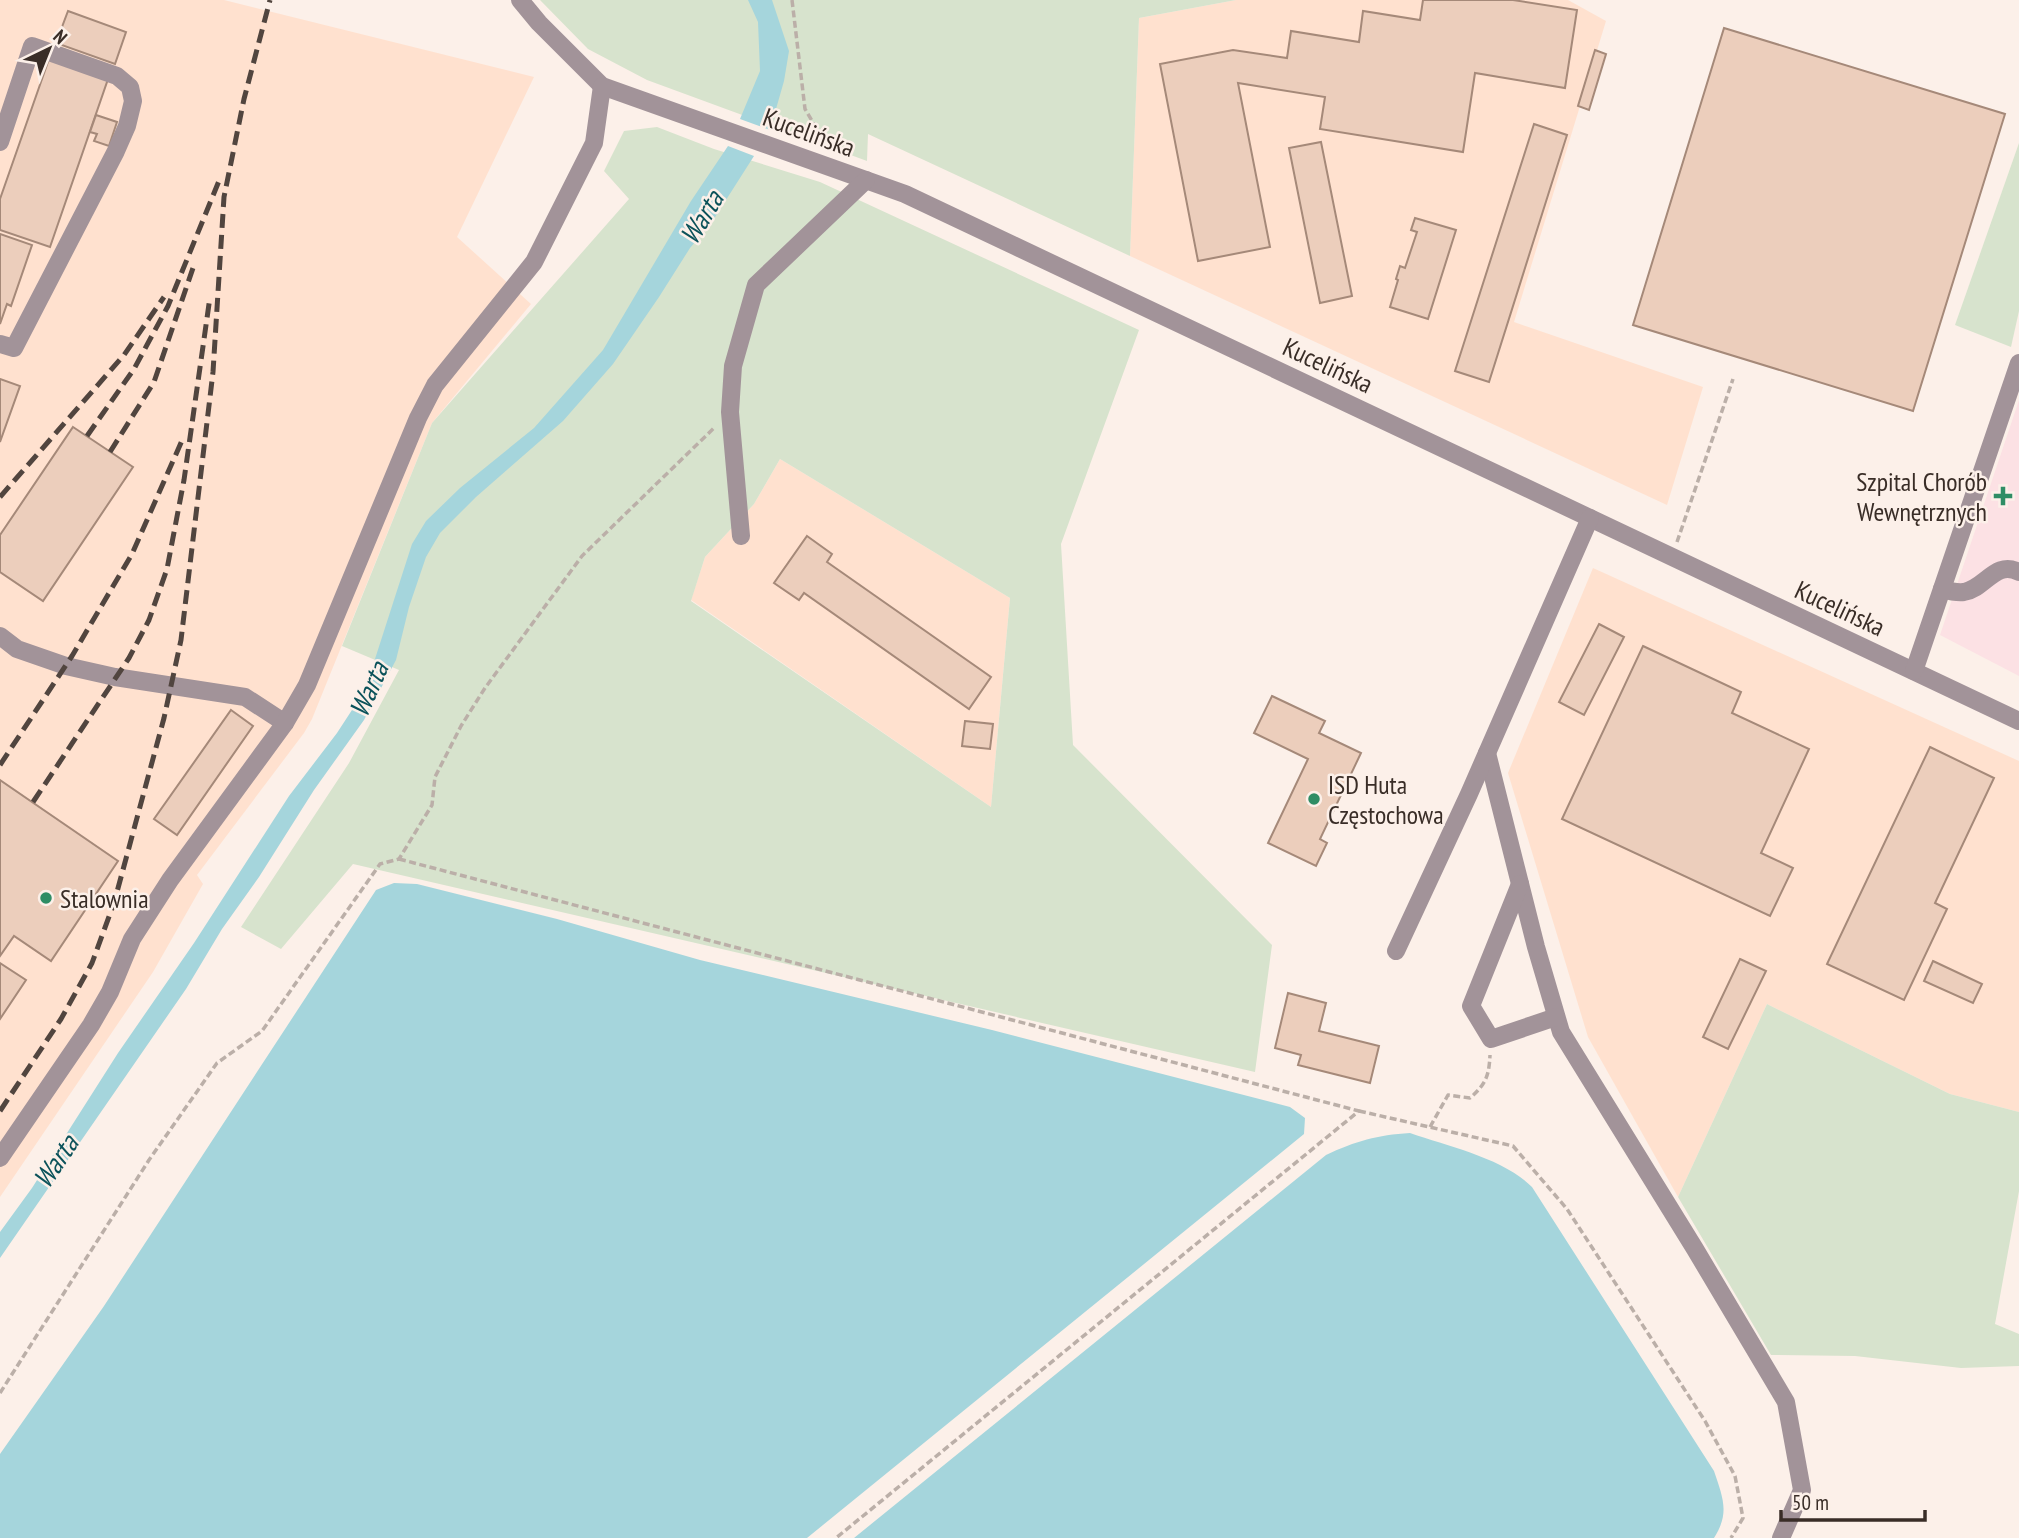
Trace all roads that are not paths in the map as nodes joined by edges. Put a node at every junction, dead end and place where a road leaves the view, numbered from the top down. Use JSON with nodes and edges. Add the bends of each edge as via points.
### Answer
{"nodes":[{"id":1,"x":520,"y":0,"type":"edge"},
{"id":2,"x":602,"y":86,"type":"junction"},
{"id":3,"x":0,"y":142,"type":"edge"},
{"id":4,"x":866,"y":180,"type":"junction"},
{"id":5,"x":0,"y":344,"type":"edge"},
{"id":6,"x":2019,"y":363,"type":"edge"},
{"id":7,"x":1590,"y":518,"type":"junction"},
{"id":8,"x":741,"y":536,"type":"dead end"},
{"id":9,"x":2019,"y":572,"type":"edge"},
{"id":10,"x":1942,"y":589,"type":"junction"},
{"id":11,"x":0,"y":636,"type":"edge"},
{"id":12,"x":1914,"y":671,"type":"junction"},
{"id":13,"x":2019,"y":721,"type":"edge"},
{"id":14,"x":285,"y":723,"type":"junction"},
{"id":15,"x":1487,"y":753,"type":"junction"},
{"id":16,"x":1520,"y":884,"type":"junction"},
{"id":17,"x":1396,"y":951,"type":"dead end"},
{"id":18,"x":1556,"y":1017,"type":"junction"},
{"id":19,"x":0,"y":1158,"type":"edge"},
{"id":20,"x":1781,"y":1538,"type":"edge"}],
"edges":[{"from":1,"to":2,"type":"street"},
{"from":2,"to":4,"type":"street","name":"Kucelińska"},
{"from":2,"to":14,"type":"street","via":[[594,143],[534,262],[435,385],[307,685]]},
{"from":3,"to":5,"type":"street","via":[[32,47],[117,76],[130,87],[133,101],[116,151],[15,348]]},
{"from":4,"to":7,"type":"street","name":"Kucelińska","via":[[918,200]]},
{"from":4,"to":8,"type":"street","via":[[756,285],[733,366],[730,412]]},
{"from":6,"to":10,"type":"street"},
{"from":7,"to":12,"type":"street","name":"Kucelińska"},
{"from":7,"to":15,"type":"street"},
{"from":9,"to":10,"type":"street","via":[[2001,568],[1967,592]]},
{"from":10,"to":12,"type":"street"},
{"from":11,"to":14,"type":"street","via":[[17,649],[66,666],[245,697]]},
{"from":12,"to":13,"type":"street","name":"Kucelińska"},
{"from":14,"to":19,"type":"street","via":[[170,880],[132,939],[92,1025]]},
{"from":15,"to":16,"type":"street"},
{"from":15,"to":17,"type":"street"},
{"from":16,"to":18,"type":"street"},
{"from":16,"to":18,"type":"street","via":[[1471,1006],[1491,1039]]},
{"from":18,"to":20,"type":"street","via":[[1560,1032],[1786,1402],[1802,1490]]}]}
